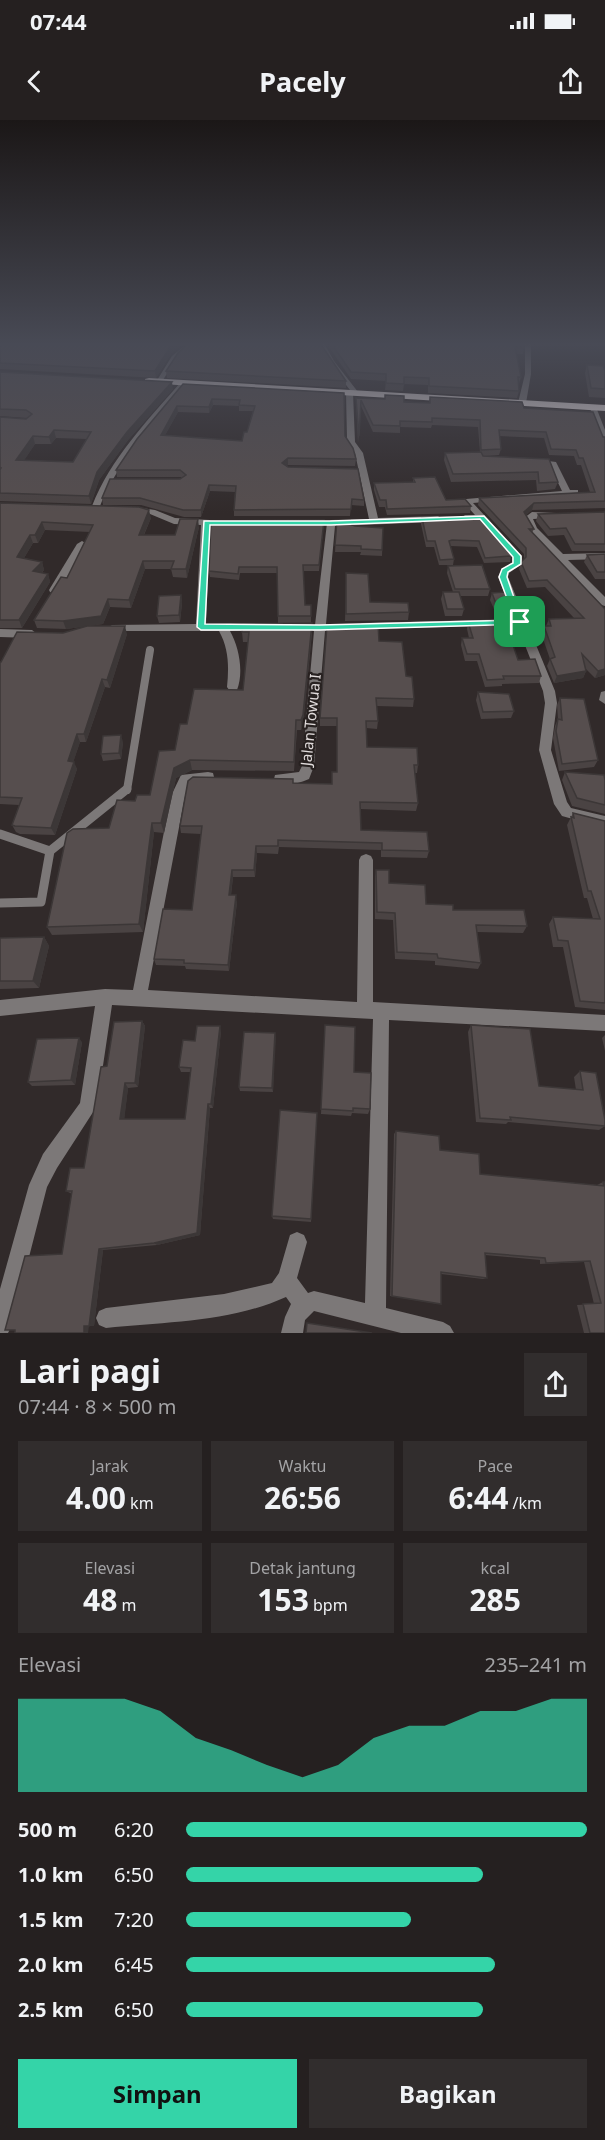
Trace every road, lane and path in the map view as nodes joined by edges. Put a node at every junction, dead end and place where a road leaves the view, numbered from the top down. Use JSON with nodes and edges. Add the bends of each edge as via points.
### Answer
{"nodes":[{"id":1,"x":169,"y":400,"type":"edge"},
{"id":2,"x":352,"y":400,"type":"edge"},
{"id":3,"x":470,"y":400,"type":"edge"},
{"id":4,"x":523,"y":400,"type":"edge"},
{"id":5,"x":522,"y":403,"type":"junction"},
{"id":6,"x":592,"y":407,"type":"junction"},
{"id":7,"x":605,"y":408,"type":"edge"},
{"id":8,"x":605,"y":440,"type":"edge"},
{"id":9,"x":528,"y":461,"type":"edge"},
{"id":10,"x":354,"y":471,"type":"edge"},
{"id":11,"x":364,"y":471,"type":"junction"},
{"id":12,"x":105,"y":481,"type":"junction"},
{"id":13,"x":116,"y":481,"type":"edge"},
{"id":14,"x":71,"y":508,"type":"edge"},
{"id":15,"x":95,"y":509,"type":"junction"},
{"id":16,"x":106,"y":509,"type":"edge"},
{"id":17,"x":129,"y":510,"type":"edge"},
{"id":18,"x":563,"y":514,"type":"edge"},
{"id":19,"x":482,"y":517,"type":"junction"},
{"id":20,"x":374,"y":521,"type":"junction"},
{"id":21,"x":206,"y":523,"type":"junction"},
{"id":22,"x":320,"y":523,"type":"edge"},
{"id":23,"x":331,"y":523,"type":"junction"},
{"id":24,"x":237,"y":524,"type":"edge"},
{"id":25,"x":82,"y":543,"type":"edge"},
{"id":26,"x":605,"y":556,"type":"edge"},
{"id":27,"x":559,"y":557,"type":"junction"},
{"id":28,"x":49,"y":597,"type":"edge"},
{"id":29,"x":605,"y":603,"type":"edge"},
{"id":30,"x":520,"y":622,"type":"junction"},
{"id":31,"x":201,"y":627,"type":"junction"},
{"id":32,"x":222,"y":627,"type":"junction"},
{"id":33,"x":266,"y":627,"type":"edge"},
{"id":34,"x":299,"y":627,"type":"edge"},
{"id":35,"x":320,"y":628,"type":"junction"},
{"id":36,"x":100,"y":629,"type":"edge"},
{"id":37,"x":0,"y":633,"type":"edge"},
{"id":38,"x":45,"y":635,"type":"edge"},
{"id":39,"x":150,"y":650,"type":"dead end"},
{"id":40,"x":233,"y":687,"type":"edge"},
{"id":41,"x":226,"y":777,"type":"edge"},
{"id":42,"x":261,"y":778,"type":"edge"},
{"id":43,"x":605,"y":822,"type":"edge"},
{"id":44,"x":0,"y":834,"type":"edge"},
{"id":45,"x":50,"y":851,"type":"junction"},
{"id":46,"x":366,"y":860,"type":"dead end"},
{"id":47,"x":0,"y":903,"type":"edge"},
{"id":48,"x":105,"y":997,"type":"junction"},
{"id":49,"x":139,"y":998,"type":"junction"},
{"id":50,"x":0,"y":1008,"type":"edge"},
{"id":51,"x":373,"y":1012,"type":"junction"},
{"id":52,"x":605,"y":1023,"type":"edge"},
{"id":53,"x":297,"y":1242,"type":"dead end"},
{"id":54,"x":286,"y":1280,"type":"junction"},
{"id":55,"x":304,"y":1305,"type":"junction"},
{"id":56,"x":375,"y":1315,"type":"junction"},
{"id":57,"x":106,"y":1318,"type":"dead end"},
{"id":58,"x":0,"y":1327,"type":"edge"},
{"id":59,"x":292,"y":1333,"type":"edge"},
{"id":60,"x":443,"y":1333,"type":"edge"}],
"edges":[{"from":1,"to":12,"type":"street"},
{"from":2,"to":11,"type":"street","via":[[351,442]]},
{"from":3,"to":5,"type":"highway"},
{"from":4,"to":5,"type":"street"},
{"from":5,"to":6,"type":"highway"},
{"from":6,"to":7,"type":"highway"},
{"from":6,"to":8,"type":"street"},
{"from":9,"to":19,"type":"street","via":[[552,463],[571,493],[469,501]]},
{"from":10,"to":11,"type":"street"},
{"from":11,"to":20,"type":"street"},
{"from":12,"to":13,"type":"street"},
{"from":12,"to":15,"type":"street"},
{"from":14,"to":15,"type":"street"},
{"from":15,"to":16,"type":"street"},
{"from":17,"to":21,"type":"street","via":[[152,512],[174,521]]},
{"from":18,"to":27,"type":"street","via":[[532,515],[528,519]]},
{"from":19,"to":20,"type":"street"},
{"from":19,"to":30,"type":"street","via":[[517,556],[517,564],[505,571],[503,577]]},
{"from":20,"to":23,"type":"street"},
{"from":21,"to":24,"type":"street"},
{"from":21,"to":31,"type":"street"},
{"from":22,"to":23,"type":"street"},
{"from":23,"to":35,"type":"street","name":"Jalan Towua I"},
{"from":25,"to":28,"type":"street"},
{"from":26,"to":27,"type":"street"},
{"from":27,"to":29,"type":"street"},
{"from":30,"to":35,"type":"street"},
{"from":30,"to":43,"type":"street","via":[[549,691],[545,750],[561,804],[567,812]]},
{"from":31,"to":32,"type":"street"},
{"from":31,"to":36,"type":"street"},
{"from":32,"to":33,"type":"street"},
{"from":32,"to":40,"type":"street","via":[[232,641],[235,656]]},
{"from":34,"to":35,"type":"street"},
{"from":35,"to":42,"type":"street","name":"Jalan Towua I","via":[[308,766],[304,775],[295,779]]},
{"from":37,"to":38,"type":"street","via":[[28,629]]},
{"from":39,"to":45,"type":"lane","via":[[127,791]]},
{"from":41,"to":49,"type":"street","via":[[192,777],[182,783]]},
{"from":44,"to":45,"type":"lane"},
{"from":45,"to":47,"type":"lane","via":[[41,902]]},
{"from":46,"to":51,"type":"street"},
{"from":48,"to":49,"type":"street"},
{"from":48,"to":50,"type":"street"},
{"from":48,"to":58,"type":"street","via":[[88,1106],[38,1185]]},
{"from":49,"to":51,"type":"street"},
{"from":51,"to":52,"type":"street"},
{"from":51,"to":56,"type":"street"},
{"from":53,"to":54,"type":"street"},
{"from":54,"to":55,"type":"street"},
{"from":54,"to":57,"type":"street","via":[[280,1290],[255,1299]]},
{"from":55,"to":56,"type":"street","via":[[314,1301]]},
{"from":55,"to":59,"type":"street","via":[[295,1313]]},
{"from":56,"to":60,"type":"street"}]}
